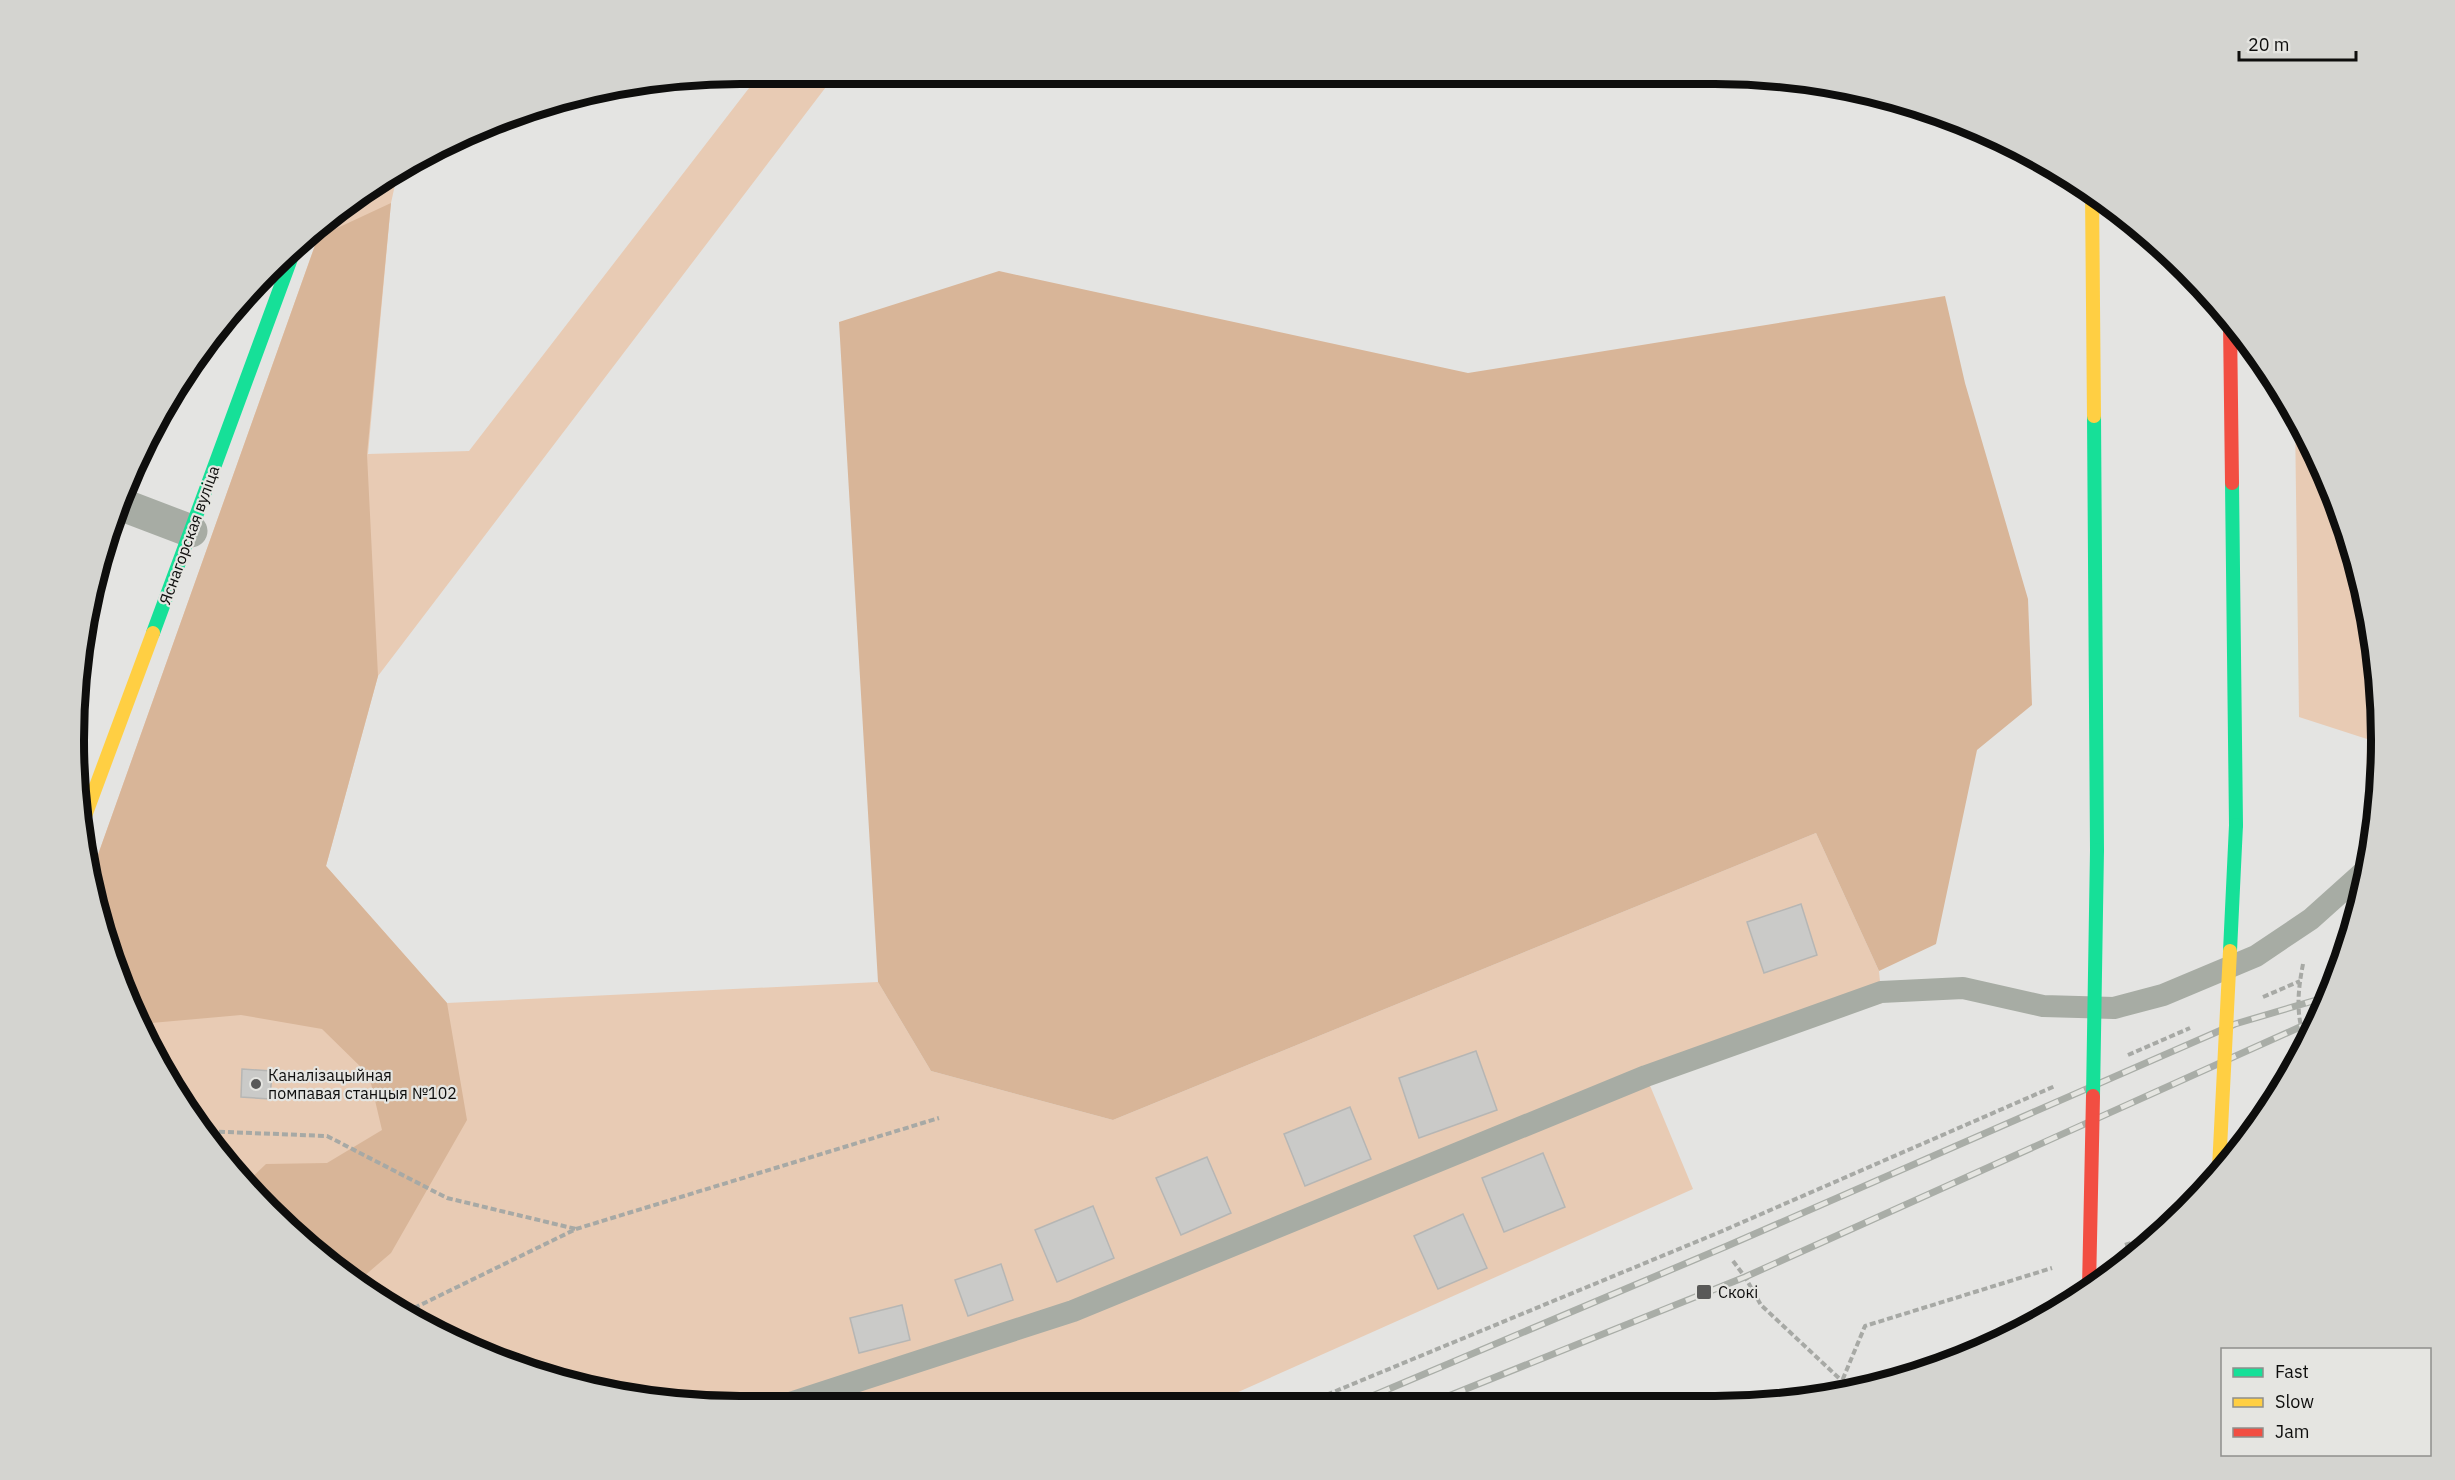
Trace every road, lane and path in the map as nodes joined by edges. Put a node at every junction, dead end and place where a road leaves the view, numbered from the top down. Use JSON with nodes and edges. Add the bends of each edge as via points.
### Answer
{"nodes":[{"id":1,"x":2092,"y":204,"type":"edge"},
{"id":2,"x":289,"y":264,"type":"edge"},
{"id":3,"x":2230,"y":335,"type":"edge"},
{"id":4,"x":127,"y":507,"type":"edge"},
{"id":5,"x":191,"y":531,"type":"junction"},
{"id":6,"x":88,"y":808,"type":"edge"},
{"id":7,"x":2356,"y":879,"type":"edge"},
{"id":8,"x":2311,"y":919,"type":"junction"},
{"id":9,"x":2300,"y":981,"type":"junction"},
{"id":10,"x":2256,"y":1000,"type":"dead end"},
{"id":11,"x":2201,"y":1023,"type":"dead end"},
{"id":12,"x":2302,"y":1032,"type":"edge"},
{"id":13,"x":2125,"y":1056,"type":"dead end"},
{"id":14,"x":2059,"y":1085,"type":"dead end"},
{"id":15,"x":939,"y":1118,"type":"dead end"},
{"id":16,"x":215,"y":1132,"type":"edge"},
{"id":17,"x":2219,"y":1159,"type":"edge"},
{"id":18,"x":576,"y":1229,"type":"junction"},
{"id":19,"x":2139,"y":1240,"type":"edge"},
{"id":20,"x":2116,"y":1248,"type":"dead end"},
{"id":21,"x":1733,"y":1261,"type":"dead end"},
{"id":22,"x":2059,"y":1266,"type":"dead end"},
{"id":23,"x":2089,"y":1278,"type":"edge"},
{"id":24,"x":413,"y":1309,"type":"edge"},
{"id":25,"x":1842,"y":1381,"type":"joint"},
{"id":26,"x":812,"y":1396,"type":"edge"},
{"id":27,"x":1324,"y":1396,"type":"edge"}],
"edges":[{"from":1,"to":23,"type":"main road","bridge":true,"via":[[2097,850]]},
{"from":2,"to":5,"type":"main road","name":"Яснагорская вуліца"},
{"from":3,"to":17,"type":"main road","bridge":true,"via":[[2236,825]]},
{"from":4,"to":5,"type":"street"},
{"from":5,"to":6,"type":"main road","name":"Яснагорская вуліца"},
{"from":7,"to":8,"type":"lane"},
{"from":8,"to":9,"type":"path"},
{"from":8,"to":26,"type":"lane","via":[[2256,956],[2163,995],[2114,1008],[2043,1006],[1964,988],[1881,992],[1646,1076],[1073,1311]]},
{"from":9,"to":10,"type":"path"},
{"from":9,"to":12,"type":"path"},
{"from":11,"to":13,"type":"path"},
{"from":14,"to":27,"type":"path","via":[[1720,1232]]},
{"from":15,"to":18,"type":"path"},
{"from":16,"to":18,"type":"path","via":[[327,1136],[447,1198]]},
{"from":18,"to":24,"type":"path"},
{"from":19,"to":20,"type":"path"},
{"from":21,"to":25,"type":"path","via":[[1761,1305]]},
{"from":22,"to":25,"type":"path","via":[[1865,1326]]}]}
